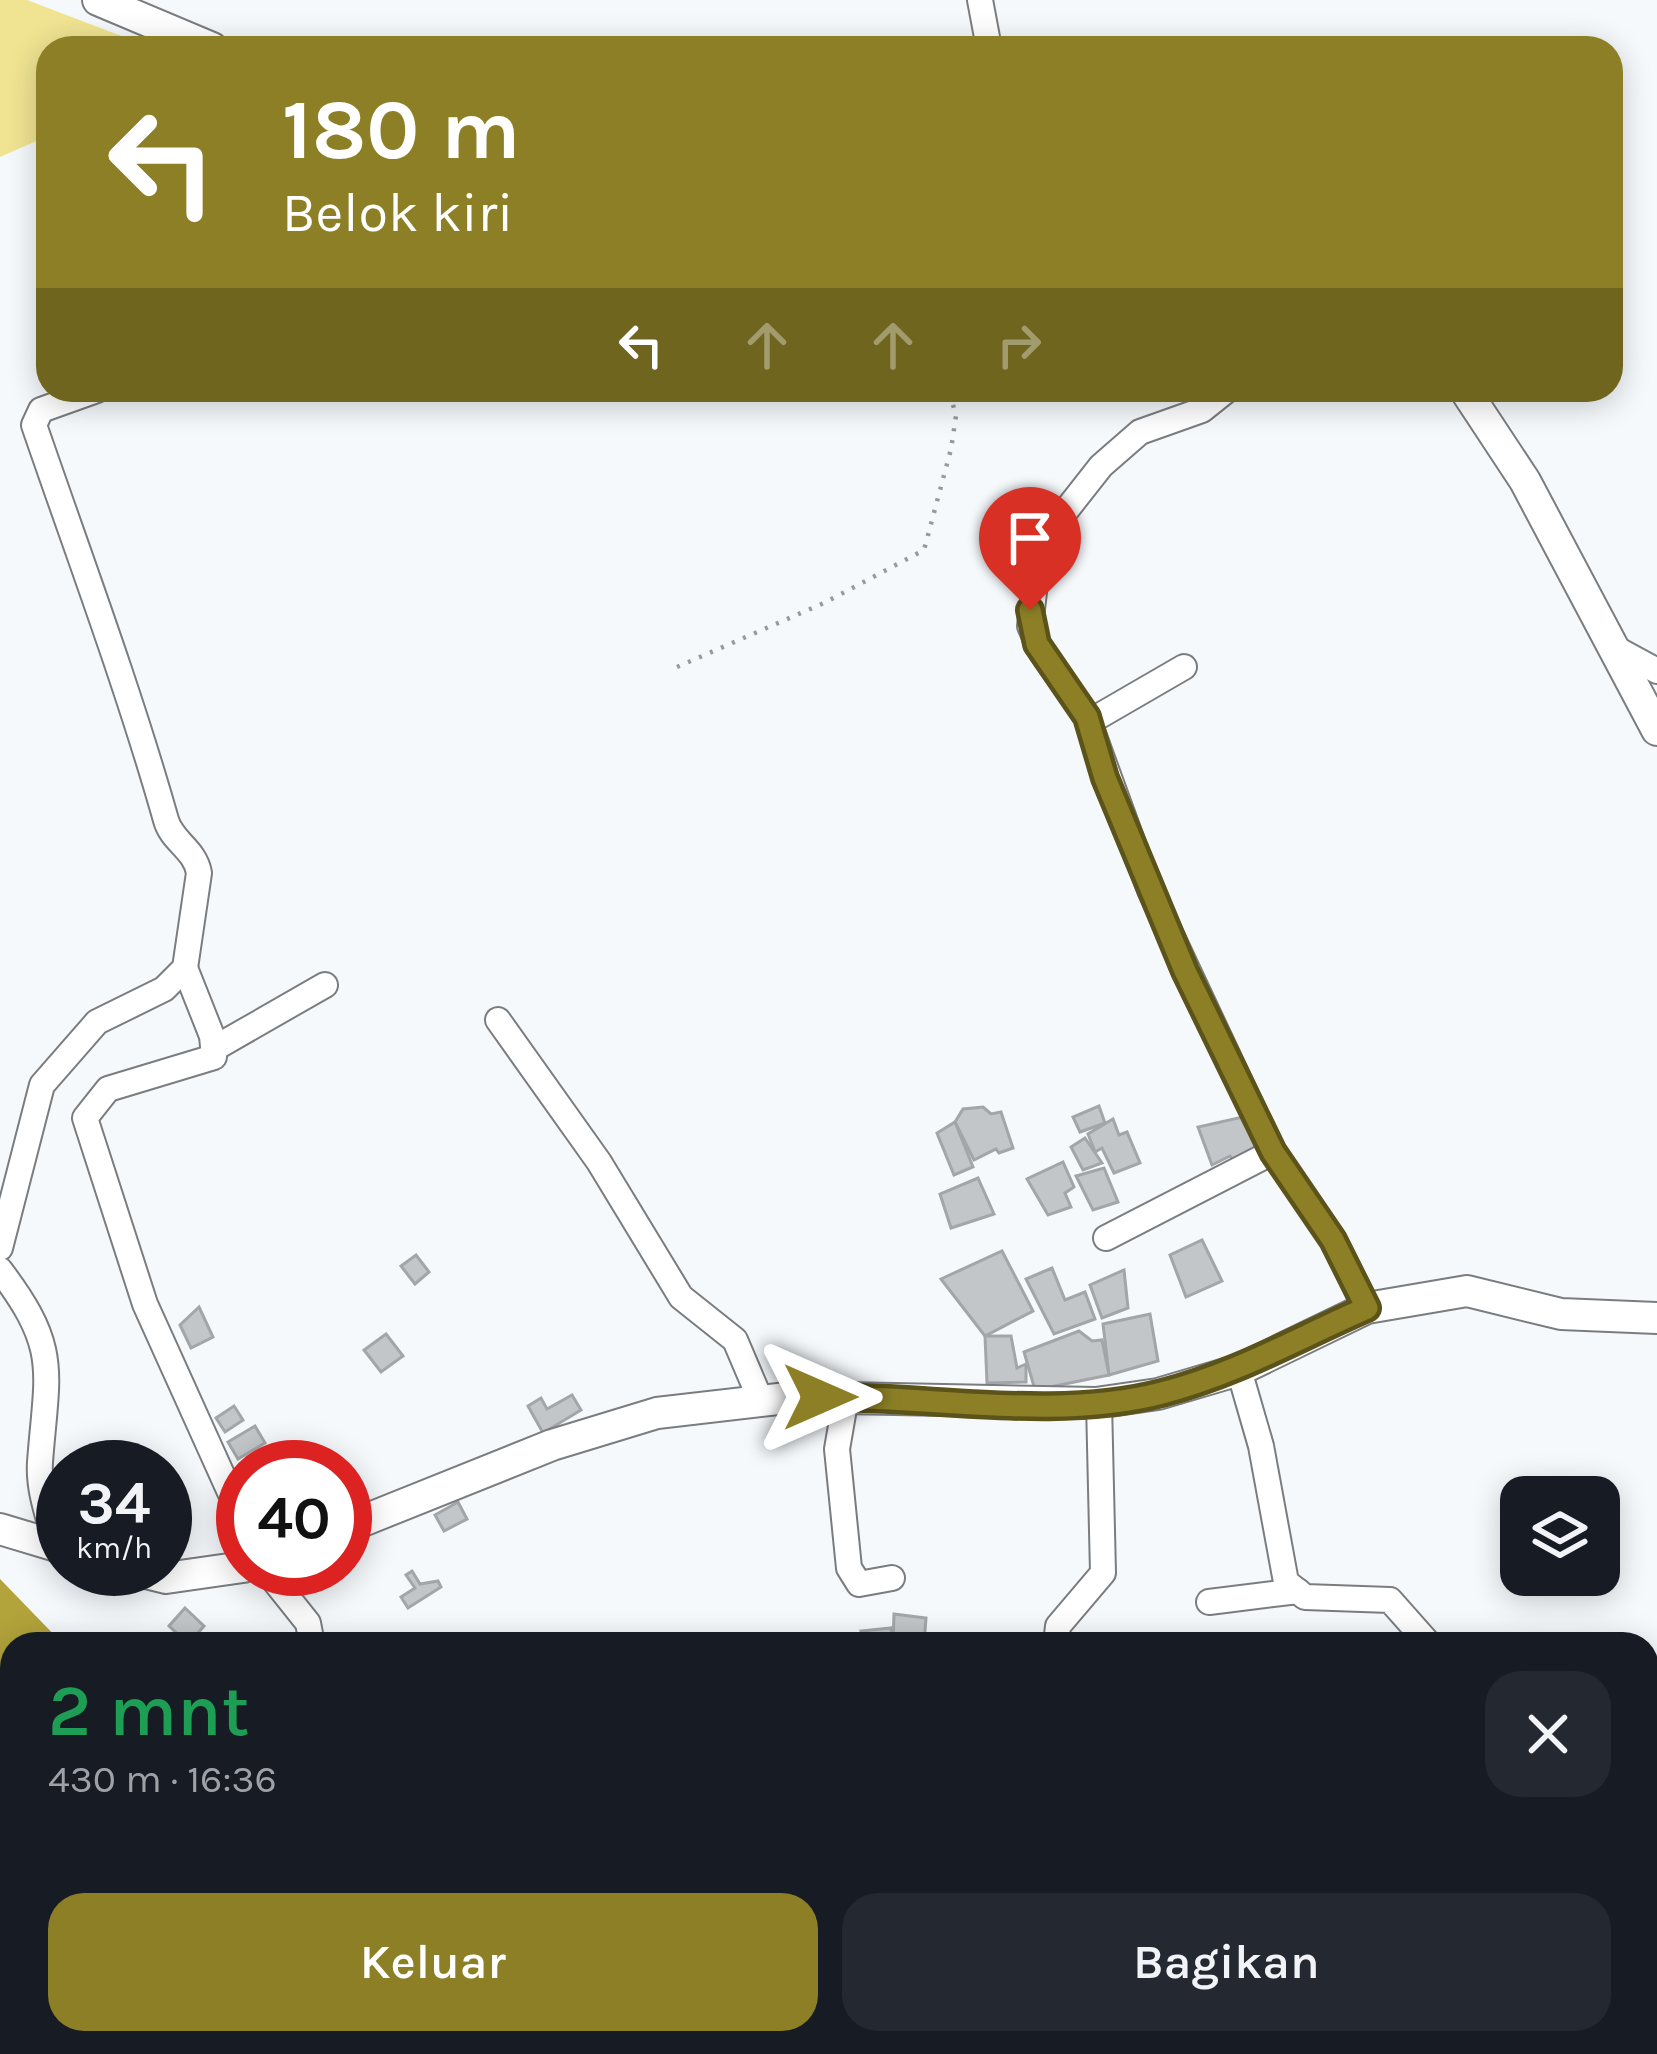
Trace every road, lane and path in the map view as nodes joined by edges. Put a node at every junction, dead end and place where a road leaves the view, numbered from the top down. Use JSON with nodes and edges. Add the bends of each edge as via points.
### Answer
{"nodes":[{"id":1,"x":98,"y":0,"type":"edge"},
{"id":2,"x":980,"y":0,"type":"edge"},
{"id":3,"x":184,"y":36,"type":"edge"},
{"id":4,"x":987,"y":36,"type":"edge"},
{"id":5,"x":63,"y":402,"type":"edge"},
{"id":6,"x":952,"y":402,"type":"edge"},
{"id":7,"x":1212,"y":402,"type":"edge"},
{"id":8,"x":1473,"y":402,"type":"edge"},
{"id":9,"x":1613,"y":647,"type":"junction"},
{"id":10,"x":1184,"y":667,"type":"dead end"},
{"id":11,"x":676,"y":668,"type":"dead end"},
{"id":12,"x":1657,"y":671,"type":"edge"},
{"id":13,"x":1089,"y":722,"type":"junction"},
{"id":14,"x":1657,"y":730,"type":"edge"},
{"id":15,"x":185,"y":968,"type":"junction"},
{"id":16,"x":325,"y":985,"type":"dead end"},
{"id":17,"x":498,"y":1020,"type":"dead end"},
{"id":18,"x":215,"y":1048,"type":"junction"},
{"id":19,"x":1273,"y":1152,"type":"junction"},
{"id":20,"x":1106,"y":1238,"type":"dead end"},
{"id":21,"x":1,"y":1267,"type":"edge"},
{"id":22,"x":1367,"y":1308,"type":"junction"},
{"id":23,"x":1657,"y":1318,"type":"edge"},
{"id":24,"x":1239,"y":1370,"type":"junction"},
{"id":25,"x":846,"y":1397,"type":"junction"},
{"id":26,"x":761,"y":1402,"type":"junction"},
{"id":27,"x":1099,"y":1403,"type":"junction"},
{"id":28,"x":43,"y":1440,"type":"edge"},
{"id":29,"x":216,"y":1461,"type":"edge"},
{"id":30,"x":372,"y":1518,"type":"edge"},
{"id":31,"x":0,"y":1528,"type":"edge"},
{"id":32,"x":36,"y":1539,"type":"edge"},
{"id":33,"x":892,"y":1578,"type":"dead end"},
{"id":34,"x":1298,"y":1591,"type":"junction"},
{"id":35,"x":287,"y":1596,"type":"edge"},
{"id":36,"x":1209,"y":1602,"type":"dead end"},
{"id":37,"x":309,"y":1632,"type":"edge"},
{"id":38,"x":1057,"y":1632,"type":"edge"},
{"id":39,"x":1418,"y":1632,"type":"edge"}],
"edges":[{"from":1,"to":3,"type":"street"},
{"from":2,"to":4,"type":"street"},
{"from":5,"to":15,"type":"street","via":[[41,410],[34,425],[137,717],[166,825],[197,860]]},
{"from":6,"to":11,"type":"path","via":[[951,449],[924,550]]},
{"from":7,"to":13,"type":"street","via":[[1121,446],[1057,522],[1038,558],[1033,635]]},
{"from":8,"to":9,"type":"street","via":[[1525,481]]},
{"from":9,"to":12,"type":"street"},
{"from":9,"to":14,"type":"street"},
{"from":10,"to":13,"type":"street"},
{"from":13,"to":19,"type":"street","via":[[1150,890]]},
{"from":15,"to":18,"type":"street"},
{"from":15,"to":21,"type":"street","via":[[164,988],[97,1022],[42,1085]]},
{"from":16,"to":18,"type":"street"},
{"from":17,"to":26,"type":"street","via":[[599,1162],[680,1297],[735,1340]]},
{"from":18,"to":29,"type":"street","via":[[204,1064],[108,1090],[85,1118],[145,1304]]},
{"from":19,"to":20,"type":"street"},
{"from":19,"to":22,"type":"street"},
{"from":21,"to":28,"type":"street","via":[[35,1319],[46,1354]]},
{"from":22,"to":23,"type":"street","via":[[1467,1291],[1561,1314]]},
{"from":22,"to":24,"type":"street"},
{"from":24,"to":27,"type":"street"},
{"from":24,"to":34,"type":"street","via":[[1286,1582]]},
{"from":25,"to":26,"type":"street"},
{"from":25,"to":27,"type":"street"},
{"from":25,"to":33,"type":"street","via":[[837,1449],[849,1568],[859,1584]]},
{"from":26,"to":30,"type":"street","via":[[623,1422]]},
{"from":27,"to":38,"type":"street","via":[[1103,1573]]},
{"from":31,"to":32,"type":"street"},
{"from":34,"to":36,"type":"street"},
{"from":34,"to":39,"type":"street","via":[[1390,1600]]},
{"from":35,"to":37,"type":"street"}]}
